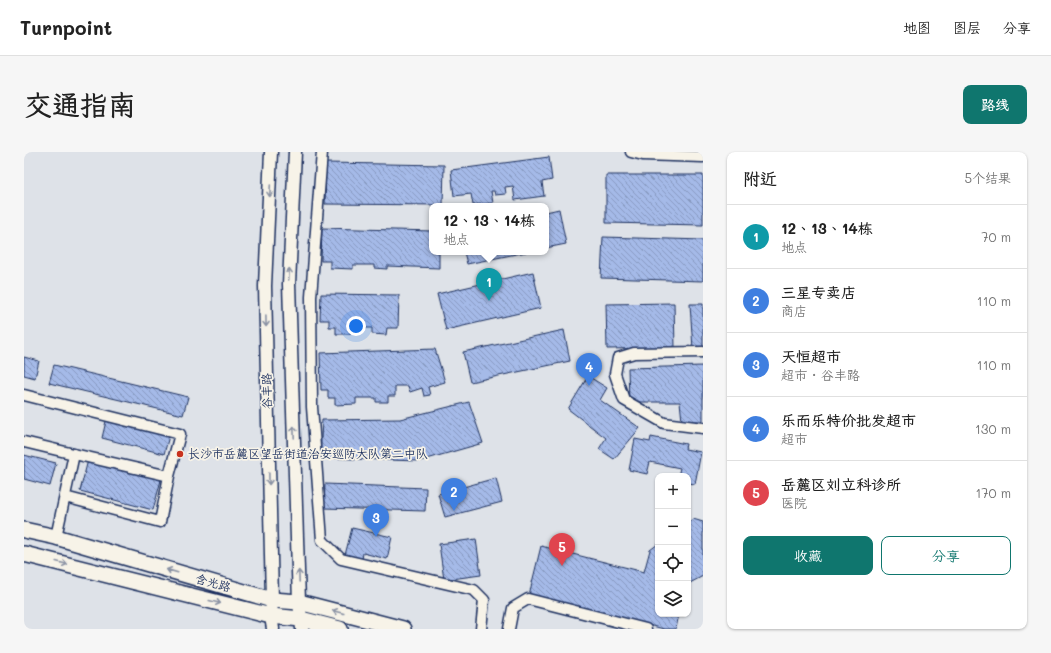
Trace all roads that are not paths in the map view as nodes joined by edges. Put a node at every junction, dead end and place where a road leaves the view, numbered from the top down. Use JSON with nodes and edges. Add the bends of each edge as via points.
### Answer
{"nodes":[{"id":1,"x":271,"y":152,"type":"edge"},
{"id":2,"x":295,"y":152,"type":"edge"},
{"id":3,"x":322,"y":152,"type":"edge"},
{"id":4,"x":631,"y":152,"type":"edge"},
{"id":5,"x":703,"y":157,"type":"edge"},
{"id":6,"x":703,"y":352,"type":"edge"},
{"id":7,"x":24,"y":395,"type":"edge"},
{"id":8,"x":703,"y":428,"type":"edge"},
{"id":9,"x":24,"y":442,"type":"edge"},
{"id":10,"x":74,"y":454,"type":"junction"},
{"id":11,"x":169,"y":476,"type":"junction"},
{"id":12,"x":65,"y":497,"type":"junction"},
{"id":13,"x":24,"y":530,"type":"edge"},
{"id":14,"x":56,"y":538,"type":"junction"},
{"id":15,"x":24,"y":554,"type":"edge"},
{"id":16,"x":272,"y":600,"type":"junction"},
{"id":17,"x":300,"y":602,"type":"junction"},
{"id":18,"x":272,"y":622,"type":"edge"},
{"id":19,"x":302,"y":624,"type":"edge"},
{"id":20,"x":340,"y":629,"type":"edge"},
{"id":21,"x":403,"y":629,"type":"edge"},
{"id":22,"x":481,"y":629,"type":"edge"},
{"id":23,"x":509,"y":629,"type":"edge"},
{"id":24,"x":646,"y":629,"type":"edge"}],
"edges":[{"from":1,"to":16,"type":"street","name":"谷丰路","one_way":true,"via":[[265,286]]},
{"from":17,"to":2,"type":"street","name":"谷丰路","one_way":true,"via":[[289,284]]},
{"from":3,"to":22,"type":"street","via":[[311,297],[312,407],[322,540],[341,559],[474,590],[484,600]]},
{"from":4,"to":5,"type":"street","via":[[643,155]]},
{"from":6,"to":8,"type":"street","via":[[634,353],[618,358],[615,374],[624,400],[664,423]]},
{"from":7,"to":11,"type":"street","via":[[180,434]]},
{"from":9,"to":10,"type":"street"},
{"from":10,"to":11,"type":"street"},
{"from":10,"to":12,"type":"street"},
{"from":11,"to":12,"type":"street","via":[[160,522]]},
{"from":12,"to":14,"type":"street"},
{"from":13,"to":14,"type":"main road","name":"含光路"},
{"from":16,"to":14,"type":"main road","name":"含光路","one_way":true},
{"from":15,"to":18,"type":"main road","name":"含光路","one_way":true},
{"from":16,"to":17,"type":"main road","name":"含光路"},
{"from":16,"to":18,"type":"street","name":"谷丰路"},
{"from":17,"to":19,"type":"street","name":"谷丰路"},
{"from":21,"to":17,"type":"main road","name":"含光路","one_way":true},
{"from":18,"to":19,"type":"main road","name":"含光路"},
{"from":19,"to":20,"type":"main road","name":"含光路"},
{"from":23,"to":24,"type":"street","via":[[513,608],[528,599]]}]}
